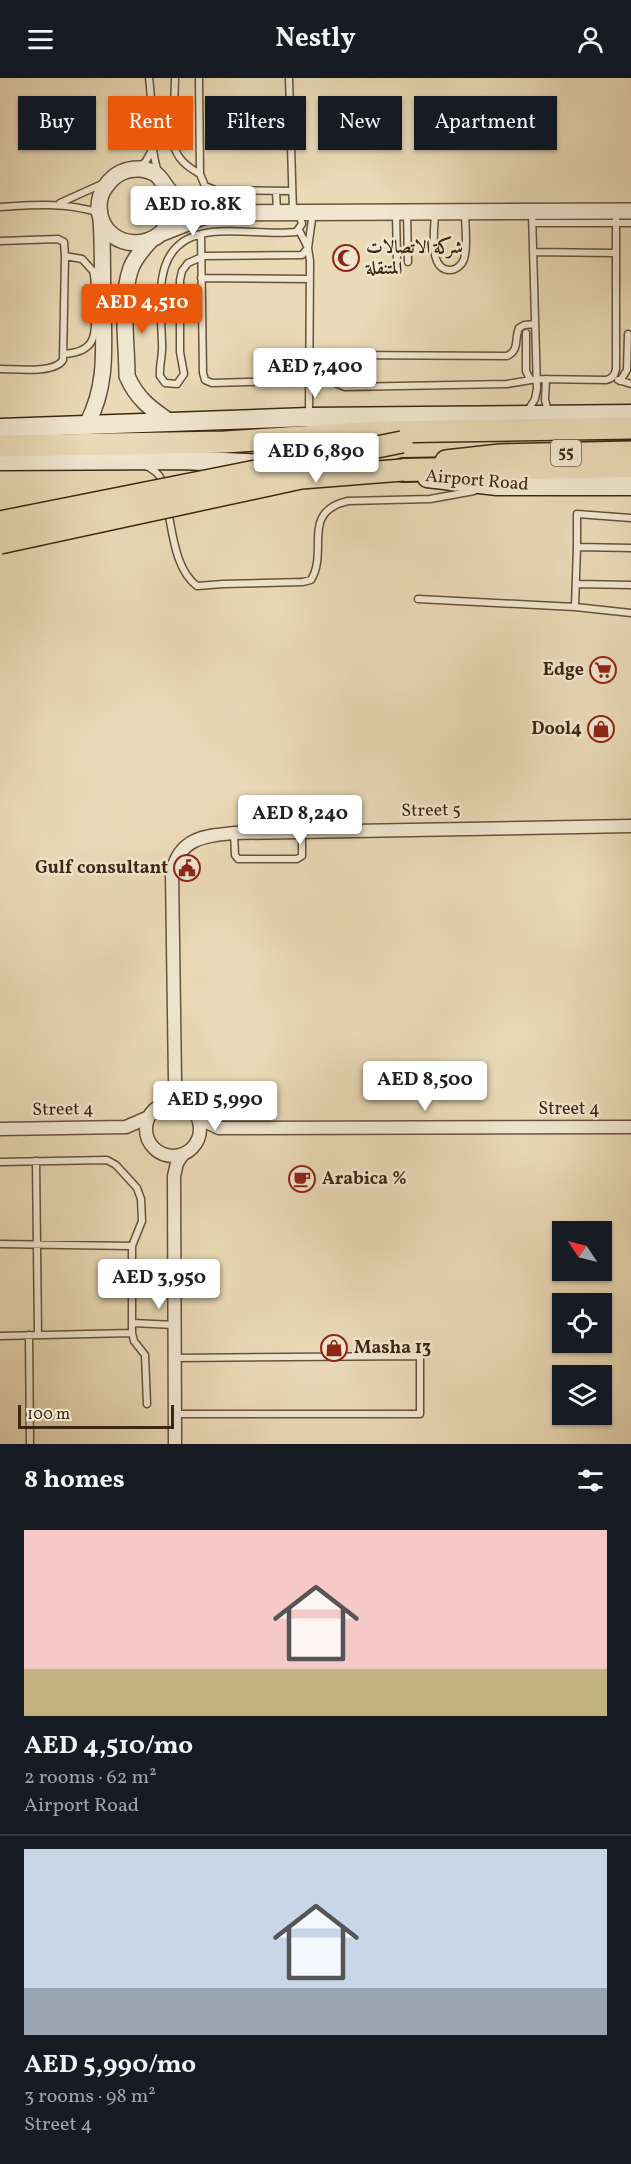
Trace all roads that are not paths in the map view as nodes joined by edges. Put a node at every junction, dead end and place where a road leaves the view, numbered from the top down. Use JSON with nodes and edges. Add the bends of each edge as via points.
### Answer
{"nodes":[{"id":1,"x":149,"y":78,"type":"edge"},
{"id":2,"x":175,"y":78,"type":"edge"},
{"id":3,"x":199,"y":78,"type":"edge"},
{"id":4,"x":289,"y":78,"type":"edge"},
{"id":5,"x":152,"y":96,"type":"edge"},
{"id":6,"x":152,"y":150,"type":"edge"},
{"id":7,"x":153,"y":150,"type":"edge"},
{"id":8,"x":137,"y":169,"type":"junction"},
{"id":9,"x":200,"y":174,"type":"junction"},
{"id":10,"x":161,"y":178,"type":"junction"},
{"id":11,"x":110,"y":179,"type":"junction"},
{"id":12,"x":276,"y":191,"type":"junction"},
{"id":13,"x":292,"y":191,"type":"junction"},
{"id":14,"x":171,"y":193,"type":"junction"},
{"id":15,"x":56,"y":204,"type":"junction"},
{"id":16,"x":0,"y":207,"type":"edge"},
{"id":17,"x":401,"y":212,"type":"junction"},
{"id":18,"x":435,"y":212,"type":"junction"},
{"id":19,"x":465,"y":212,"type":"junction"},
{"id":20,"x":213,"y":213,"type":"junction"},
{"id":21,"x":295,"y":213,"type":"junction"},
{"id":22,"x":621,"y":215,"type":"edge"},
{"id":23,"x":100,"y":216,"type":"junction"},
{"id":24,"x":533,"y":217,"type":"junction"},
{"id":25,"x":631,"y":224,"type":"edge"},
{"id":26,"x":299,"y":230,"type":"junction"},
{"id":27,"x":201,"y":234,"type":"junction"},
{"id":28,"x":156,"y":237,"type":"junction"},
{"id":29,"x":0,"y":240,"type":"edge"},
{"id":30,"x":308,"y":248,"type":"junction"},
{"id":31,"x":533,"y":252,"type":"junction"},
{"id":32,"x":615,"y":253,"type":"junction"},
{"id":33,"x":64,"y":256,"type":"junction"},
{"id":34,"x":201,"y":257,"type":"junction"},
{"id":35,"x":397,"y":262,"type":"dead end"},
{"id":36,"x":408,"y":262,"type":"dead end"},
{"id":37,"x":201,"y":278,"type":"junction"},
{"id":38,"x":310,"y":279,"type":"junction"},
{"id":39,"x":99,"y":305,"type":"junction"},
{"id":40,"x":535,"y":324,"type":"junction"},
{"id":41,"x":526,"y":333,"type":"dead end"},
{"id":42,"x":628,"y":334,"type":"dead end"},
{"id":43,"x":64,"y":354,"type":"junction"},
{"id":44,"x":104,"y":361,"type":"junction"},
{"id":45,"x":127,"y":361,"type":"junction"},
{"id":46,"x":0,"y":369,"type":"edge"},
{"id":47,"x":612,"y":377,"type":"junction"},
{"id":48,"x":533,"y":379,"type":"junction"},
{"id":49,"x":546,"y":379,"type":"junction"},
{"id":50,"x":310,"y":380,"type":"junction"},
{"id":51,"x":620,"y":381,"type":"junction"},
{"id":52,"x":631,"y":384,"type":"edge"},
{"id":53,"x":631,"y":414,"type":"edge"},
{"id":54,"x":524,"y":415,"type":"junction"},
{"id":55,"x":549,"y":415,"type":"junction"},
{"id":56,"x":309,"y":417,"type":"junction"},
{"id":57,"x":170,"y":422,"type":"junction"},
{"id":58,"x":87,"y":424,"type":"junction"},
{"id":59,"x":0,"y":428,"type":"edge"},
{"id":60,"x":631,"y":428,"type":"edge"},
{"id":61,"x":498,"y":430,"type":"junction"},
{"id":62,"x":0,"y":446,"type":"edge"},
{"id":63,"x":631,"y":452,"type":"edge"},
{"id":64,"x":135,"y":460,"type":"junction"},
{"id":65,"x":0,"y":461,"type":"edge"},
{"id":66,"x":631,"y":466,"type":"edge"},
{"id":67,"x":403,"y":470,"type":"junction"},
{"id":68,"x":497,"y":486,"type":"junction"},
{"id":69,"x":631,"y":486,"type":"edge"},
{"id":70,"x":631,"y":518,"type":"edge"},
{"id":71,"x":0,"y":522,"type":"edge"},
{"id":72,"x":0,"y":543,"type":"edge"},
{"id":73,"x":576,"y":547,"type":"junction"},
{"id":74,"x":631,"y":548,"type":"edge"},
{"id":75,"x":576,"y":584,"type":"junction"},
{"id":76,"x":631,"y":585,"type":"edge"},
{"id":77,"x":418,"y":599,"type":"dead end"},
{"id":78,"x":575,"y":608,"type":"junction"},
{"id":79,"x":631,"y":613,"type":"edge"},
{"id":80,"x":631,"y":826,"type":"edge"},
{"id":81,"x":302,"y":831,"type":"junction"},
{"id":82,"x":234,"y":833,"type":"junction"},
{"id":83,"x":175,"y":1081,"type":"junction"},
{"id":84,"x":163,"y":1104,"type":"junction"},
{"id":85,"x":185,"y":1105,"type":"junction"},
{"id":86,"x":149,"y":1117,"type":"junction"},
{"id":87,"x":198,"y":1118,"type":"junction"},
{"id":88,"x":126,"y":1127,"type":"junction"},
{"id":89,"x":631,"y":1127,"type":"edge"},
{"id":90,"x":219,"y":1128,"type":"junction"},
{"id":91,"x":0,"y":1129,"type":"edge"},
{"id":92,"x":148,"y":1138,"type":"junction"},
{"id":93,"x":198,"y":1140,"type":"junction"},
{"id":94,"x":161,"y":1153,"type":"junction"},
{"id":95,"x":183,"y":1154,"type":"junction"},
{"id":96,"x":36,"y":1161,"type":"junction"},
{"id":97,"x":0,"y":1162,"type":"edge"},
{"id":98,"x":174,"y":1176,"type":"junction"},
{"id":99,"x":0,"y":1244,"type":"edge"},
{"id":100,"x":37,"y":1244,"type":"junction"},
{"id":101,"x":132,"y":1246,"type":"junction"},
{"id":102,"x":132,"y":1323,"type":"junction"},
{"id":103,"x":175,"y":1325,"type":"junction"},
{"id":104,"x":132,"y":1333,"type":"junction"},
{"id":105,"x":29,"y":1335,"type":"junction"},
{"id":106,"x":38,"y":1335,"type":"junction"},
{"id":107,"x":0,"y":1336,"type":"edge"},
{"id":108,"x":174,"y":1358,"type":"junction"},
{"id":109,"x":147,"y":1404,"type":"dead end"},
{"id":110,"x":175,"y":1414,"type":"junction"},
{"id":111,"x":30,"y":1444,"type":"edge"},
{"id":112,"x":175,"y":1444,"type":"edge"}],
"edges":[{"from":1,"to":5,"type":"lane"},
{"from":2,"to":9,"type":"lane","via":[[175,152]]},
{"from":3,"to":9,"type":"lane"},
{"from":4,"to":13,"type":"lane"},
{"from":6,"to":8,"type":"lane"},
{"from":7,"to":10,"type":"lane"},
{"from":8,"to":10,"type":"street"},
{"from":8,"to":11,"type":"street"},
{"from":9,"to":12,"type":"lane","via":[[205,186],[215,190]]},
{"from":10,"to":14,"type":"street"},
{"from":11,"to":15,"type":"lane"},
{"from":11,"to":23,"type":"street","via":[[101,195]]},
{"from":12,"to":13,"type":"lane"},
{"from":12,"to":21,"type":"lane"},
{"from":13,"to":21,"type":"lane"},
{"from":14,"to":20,"type":"street"},
{"from":14,"to":28,"type":"street","via":[[172,214]]},
{"from":15,"to":16,"type":"lane"},
{"from":15,"to":23,"type":"lane","via":[[73,205]]},
{"from":17,"to":18,"type":"street"},
{"from":17,"to":21,"type":"street"},
{"from":17,"to":35,"type":"lane"},
{"from":17,"to":36,"type":"lane"},
{"from":18,"to":19,"type":"street"},
{"from":18,"to":19,"type":"lane","via":[[435,260],[441,268],[451,270],[460,266],[465,257]]},
{"from":19,"to":24,"type":"street"},
{"from":20,"to":21,"type":"street"},
{"from":20,"to":28,"type":"street"},
{"from":21,"to":26,"type":"lane","via":[[302,221]]},
{"from":21,"to":30,"type":"lane"},
{"from":22,"to":24,"type":"street"},
{"from":22,"to":25,"type":"lane"},
{"from":22,"to":32,"type":"lane"},
{"from":23,"to":28,"type":"street","via":[[106,228],[121,240],[140,243]]},
{"from":23,"to":39,"type":"street","via":[[104,250]]},
{"from":24,"to":31,"type":"lane"},
{"from":26,"to":27,"type":"lane"},
{"from":26,"to":30,"type":"lane"},
{"from":27,"to":34,"type":"lane"},
{"from":27,"to":34,"type":"lane","via":[[176,249],[161,275],[160,376],[168,384],[180,381],[184,374],[180,352],[181,275],[188,263]]},
{"from":28,"to":45,"type":"street","via":[[138,255],[127,284]]},
{"from":29,"to":33,"type":"lane","via":[[58,239],[64,242]]},
{"from":30,"to":34,"type":"lane","via":[[296,256]]},
{"from":30,"to":38,"type":"lane"},
{"from":31,"to":32,"type":"lane"},
{"from":31,"to":40,"type":"lane"},
{"from":32,"to":47,"type":"lane","via":[[616,369]]},
{"from":33,"to":39,"type":"lane","via":[[82,260],[91,267]]},
{"from":33,"to":43,"type":"lane"},
{"from":34,"to":37,"type":"lane"},
{"from":37,"to":38,"type":"lane"},
{"from":37,"to":50,"type":"lane","via":[[205,380]]},
{"from":38,"to":50,"type":"lane"},
{"from":39,"to":43,"type":"lane","via":[[90,344],[77,353]]},
{"from":39,"to":44,"type":"street"},
{"from":40,"to":48,"type":"lane"},
{"from":40,"to":48,"type":"lane","via":[[519,328],[516,348],[507,356],[345,355],[336,358],[329,369],[333,382],[345,387],[507,384]]},
{"from":41,"to":48,"type":"lane","via":[[526,371]]},
{"from":42,"to":51,"type":"lane","via":[[627,370]]},
{"from":43,"to":46,"type":"lane","via":[[55,368]]},
{"from":44,"to":45,"type":"street","via":[[108,370],[116,373],[123,370]]},
{"from":44,"to":58,"type":"street","via":[[98,400]]},
{"from":45,"to":57,"type":"street","via":[[127,376],[135,393]]},
{"from":47,"to":49,"type":"lane"},
{"from":47,"to":51,"type":"lane"},
{"from":48,"to":49,"type":"lane"},
{"from":48,"to":54,"type":"lane","via":[[537,395]]},
{"from":49,"to":55,"type":"lane"},
{"from":50,"to":56,"type":"lane"},
{"from":51,"to":52,"type":"lane"},
{"from":53,"to":55,"type":"main road","number":"55"},
{"from":54,"to":55,"type":"main road","number":"55"},
{"from":54,"to":56,"type":"main road","number":"55"},
{"from":56,"to":57,"type":"main road","number":"55"},
{"from":57,"to":58,"type":"main road","number":"55"},
{"from":58,"to":59,"type":"main road","number":"55"},
{"from":60,"to":61,"type":"highway","number":"55"},
{"from":61,"to":62,"type":"highway","via":[[380,432],[225,442]]},
{"from":61,"to":71,"type":"highway","bridge":true,"via":[[402,442]]},
{"from":63,"to":67,"type":"highway","name":"Airport Road","number":"55","via":[[500,455],[452,459]]},
{"from":64,"to":65,"type":"main road","name":"Airport Road","number":"55"},
{"from":64,"to":68,"type":"main road","name":"Airport Road","number":"55","via":[[338,467]]},
{"from":64,"to":68,"type":"lane","via":[[162,477],[178,553],[187,578],[196,586],[311,580],[317,564],[318,525],[325,512],[336,504],[430,499]]},
{"from":66,"to":67,"type":"highway"},
{"from":67,"to":72,"type":"highway","name":"Airport Road","bridge":true,"via":[[301,478]]},
{"from":68,"to":69,"type":"main road","name":"Airport Road","number":"55"},
{"from":70,"to":73,"type":"lane","via":[[577,513]]},
{"from":73,"to":74,"type":"lane"},
{"from":73,"to":75,"type":"lane"},
{"from":75,"to":76,"type":"lane"},
{"from":75,"to":78,"type":"lane"},
{"from":77,"to":78,"type":"lane"},
{"from":78,"to":79,"type":"lane"},
{"from":80,"to":81,"type":"street","name":"Street 5"},
{"from":81,"to":82,"type":"street","name":"Street 5"},
{"from":81,"to":82,"type":"lane","via":[[302,856],[297,859],[238,859]]},
{"from":82,"to":83,"type":"street","name":"Street 5","via":[[190,842],[174,864]]},
{"from":83,"to":84,"type":"street","name":"Street 5"},
{"from":83,"to":85,"type":"street","name":"Street 5"},
{"from":84,"to":85,"type":"street"},
{"from":84,"to":86,"type":"street"},
{"from":85,"to":87,"type":"street"},
{"from":86,"to":88,"type":"street","name":"Street 4"},
{"from":86,"to":92,"type":"street"},
{"from":87,"to":90,"type":"street","name":"Street 4"},
{"from":87,"to":93,"type":"street"},
{"from":88,"to":91,"type":"street","name":"Street 4"},
{"from":88,"to":92,"type":"street","name":"Street 4"},
{"from":89,"to":90,"type":"street","name":"Street 4"},
{"from":90,"to":93,"type":"street","name":"Street 4"},
{"from":92,"to":94,"type":"street"},
{"from":93,"to":95,"type":"street"},
{"from":94,"to":95,"type":"street"},
{"from":94,"to":98,"type":"street"},
{"from":95,"to":98,"type":"street"},
{"from":96,"to":97,"type":"lane"},
{"from":96,"to":100,"type":"lane"},
{"from":96,"to":101,"type":"lane","via":[[103,1160],[116,1165],[141,1195],[142,1221]]},
{"from":98,"to":103,"type":"street"},
{"from":99,"to":100,"type":"lane"},
{"from":100,"to":101,"type":"lane"},
{"from":100,"to":106,"type":"lane"},
{"from":101,"to":102,"type":"lane"},
{"from":102,"to":103,"type":"lane"},
{"from":102,"to":104,"type":"lane"},
{"from":103,"to":108,"type":"street"},
{"from":104,"to":106,"type":"lane"},
{"from":104,"to":109,"type":"lane","via":[[145,1355]]},
{"from":105,"to":106,"type":"lane"},
{"from":105,"to":107,"type":"lane"},
{"from":105,"to":111,"type":"lane"},
{"from":108,"to":110,"type":"street"},
{"from":108,"to":110,"type":"lane","via":[[420,1356],[420,1414]]},
{"from":110,"to":112,"type":"street"}]}
